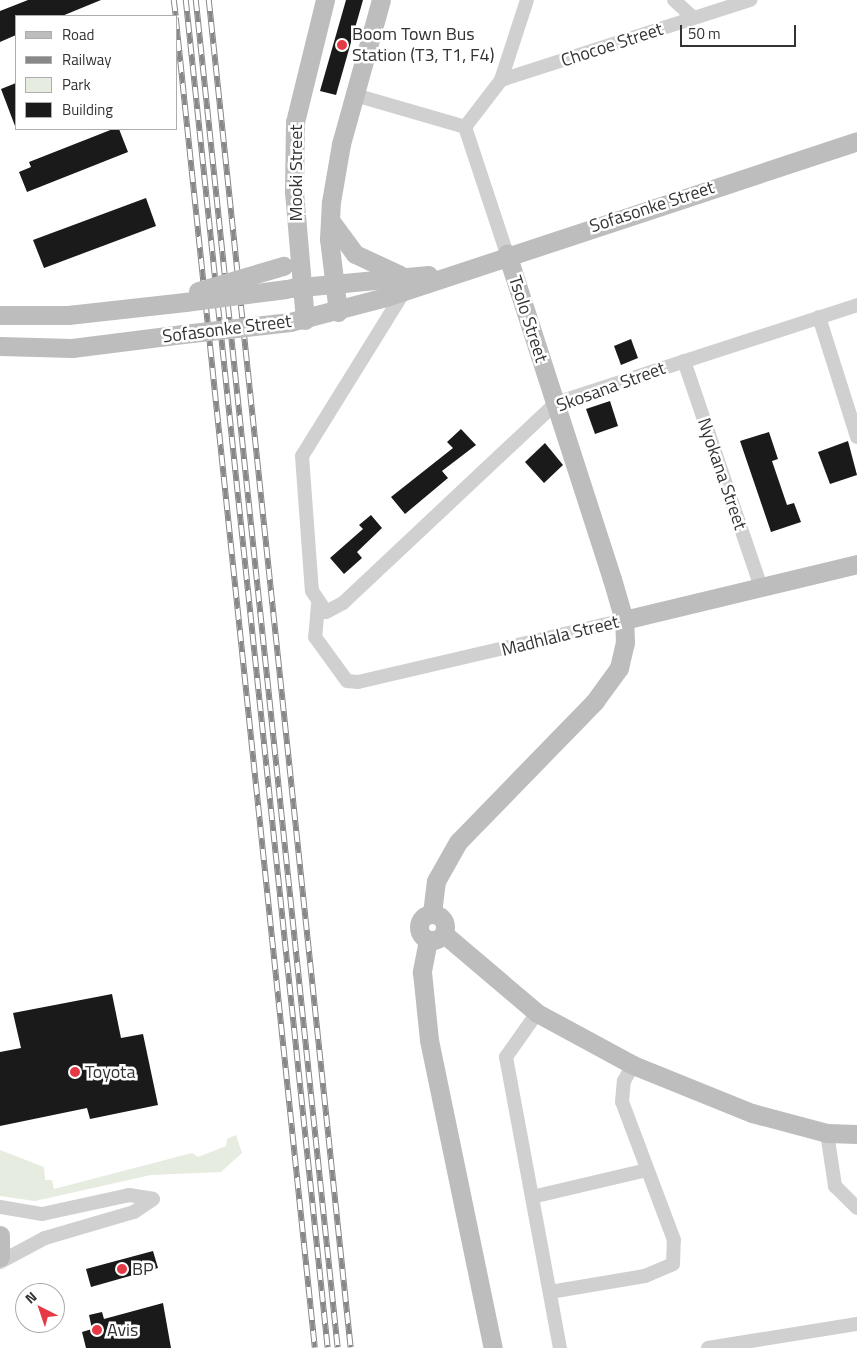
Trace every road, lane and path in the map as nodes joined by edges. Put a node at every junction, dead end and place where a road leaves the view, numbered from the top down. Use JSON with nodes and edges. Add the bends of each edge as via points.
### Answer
{"nodes":[{"id":1,"x":325,"y":0,"type":"edge"},
{"id":2,"x":381,"y":0,"type":"edge"},
{"id":3,"x":527,"y":0,"type":"edge"},
{"id":4,"x":674,"y":0,"type":"edge"},
{"id":5,"x":750,"y":0,"type":"edge"},
{"id":6,"x":693,"y":18,"type":"junction"},
{"id":7,"x":501,"y":80,"type":"junction"},
{"id":8,"x":355,"y":95,"type":"junction"},
{"id":9,"x":464,"y":127,"type":"junction"},
{"id":10,"x":857,"y":141,"type":"edge"},
{"id":11,"x":329,"y":219,"type":"junction"},
{"id":12,"x":508,"y":254,"type":"junction"},
{"id":13,"x":299,"y":257,"type":"junction"},
{"id":14,"x":404,"y":283,"type":"junction"},
{"id":15,"x":333,"y":285,"type":"junction"},
{"id":16,"x":294,"y":288,"type":"junction"},
{"id":17,"x":189,"y":297,"type":"junction"},
{"id":18,"x":857,"y":305,"type":"edge"},
{"id":19,"x":338,"y":312,"type":"junction"},
{"id":20,"x":0,"y":315,"type":"edge"},
{"id":21,"x":819,"y":317,"type":"junction"},
{"id":22,"x":297,"y":321,"type":"junction"},
{"id":23,"x":0,"y":346,"type":"edge"},
{"id":24,"x":684,"y":361,"type":"junction"},
{"id":25,"x":556,"y":403,"type":"junction"},
{"id":26,"x":857,"y":437,"type":"edge"},
{"id":27,"x":857,"y":564,"type":"edge"},
{"id":28,"x":761,"y":587,"type":"junction"},
{"id":29,"x":318,"y":605,"type":"junction"},
{"id":30,"x":624,"y":620,"type":"junction"},
{"id":31,"x":436,"y":937,"type":"junction"},
{"id":32,"x":537,"y":1013,"type":"junction"},
{"id":33,"x":633,"y":1065,"type":"junction"},
{"id":34,"x":827,"y":1133,"type":"junction"},
{"id":35,"x":857,"y":1134,"type":"edge"},
{"id":36,"x":647,"y":1170,"type":"junction"},
{"id":37,"x":532,"y":1197,"type":"junction"},
{"id":38,"x":0,"y":1207,"type":"edge"},
{"id":39,"x":857,"y":1208,"type":"edge"},
{"id":40,"x":0,"y":1235,"type":"edge"},
{"id":41,"x":0,"y":1257,"type":"edge"},
{"id":42,"x":0,"y":1262,"type":"edge"},
{"id":43,"x":550,"y":1292,"type":"junction"},
{"id":44,"x":857,"y":1324,"type":"edge"},
{"id":45,"x":493,"y":1348,"type":"edge"},
{"id":46,"x":560,"y":1348,"type":"edge"},
{"id":47,"x":708,"y":1348,"type":"edge"}],
"edges":[{"from":1,"to":13,"type":"main road","name":"Mooki Street","via":[[295,122]]},
{"from":2,"to":8,"type":"main road","name":"Mooki Street"},
{"from":3,"to":7,"type":"street"},
{"from":4,"to":6,"type":"street"},
{"from":5,"to":6,"type":"street","name":"Chocoe Street"},
{"from":6,"to":7,"type":"street","name":"Chocoe Street"},
{"from":7,"to":9,"type":"street"},
{"from":8,"to":9,"type":"street"},
{"from":8,"to":11,"type":"main road","name":"Mooki Street","via":[[339,153]]},
{"from":9,"to":12,"type":"street","name":"Tsolo Street"},
{"from":10,"to":12,"type":"main road","name":"Sofasonke Street"},
{"from":11,"to":14,"type":"main road","via":[[337,235],[355,254]]},
{"from":11,"to":15,"type":"main road","name":"Mooki Street"},
{"from":12,"to":14,"type":"main road","name":"Sofasonke Street","via":[[447,274]]},
{"from":12,"to":25,"type":"main road","name":"Tsolo Street"},
{"from":13,"to":16,"type":"main road","name":"Mooki Street"},
{"from":13,"to":17,"type":"main road","bridge":true,"via":[[283,266]]},
{"from":14,"to":15,"type":"main road","name":"Sofasonke Street"},
{"from":14,"to":19,"type":"main road","name":"Sofasonke Street"},
{"from":14,"to":29,"type":"street","via":[[302,456],[302,502],[312,591]]},
{"from":15,"to":16,"type":"main road","name":"Sofasonke Street"},
{"from":15,"to":19,"type":"main road","name":"Mooki Street"},
{"from":16,"to":17,"type":"main road","name":"Sofasonke Street","bridge":true},
{"from":16,"to":22,"type":"main road","name":"Mooki Street"},
{"from":17,"to":20,"type":"main road","name":"Sofasonke Street","via":[[68,315]]},
{"from":18,"to":21,"type":"street","name":"Skosana Street"},
{"from":19,"to":22,"type":"main road","name":"Sofasonke Street"},
{"from":21,"to":24,"type":"street","name":"Skosana Street"},
{"from":21,"to":26,"type":"street"},
{"from":22,"to":23,"type":"main road","name":"Sofasonke Street","bridge":true,"via":[[72,348]]},
{"from":24,"to":25,"type":"street","name":"Skosana Street"},
{"from":24,"to":28,"type":"street","name":"Nyokana Street"},
{"from":25,"to":29,"type":"street","name":"Skosana Street","via":[[343,604],[326,612]]},
{"from":25,"to":30,"type":"main road","name":"Tsolo Street"},
{"from":27,"to":28,"type":"main road","name":"Madhlala Street"},
{"from":28,"to":30,"type":"main road","name":"Madhlala Street"},
{"from":29,"to":30,"type":"street","name":"Madhlala Street","via":[[315,637],[347,681],[372,681]]},
{"from":30,"to":31,"type":"main road","name":"Tsolo Street","via":[[625,643],[611,682],[458,842],[436,881],[432,914],[443,919]]},
{"from":31,"to":32,"type":"main road"},
{"from":31,"to":45,"type":"main road","via":[[422,972],[430,1040]]},
{"from":32,"to":33,"type":"main road"},
{"from":32,"to":37,"type":"street","via":[[506,1057]]},
{"from":33,"to":34,"type":"main road","via":[[752,1114]]},
{"from":33,"to":36,"type":"street","via":[[624,1081],[622,1102]]},
{"from":34,"to":35,"type":"main road"},
{"from":34,"to":39,"type":"street","via":[[835,1186]]},
{"from":36,"to":37,"type":"street"},
{"from":36,"to":43,"type":"street","via":[[674,1240],[673,1264],[646,1276]]},
{"from":37,"to":43,"type":"street"},
{"from":38,"to":42,"type":"street","via":[[42,1214],[129,1195],[153,1199],[134,1212],[45,1238]]},
{"from":40,"to":41,"type":"main road"},
{"from":43,"to":46,"type":"street"},
{"from":44,"to":47,"type":"street"}]}
